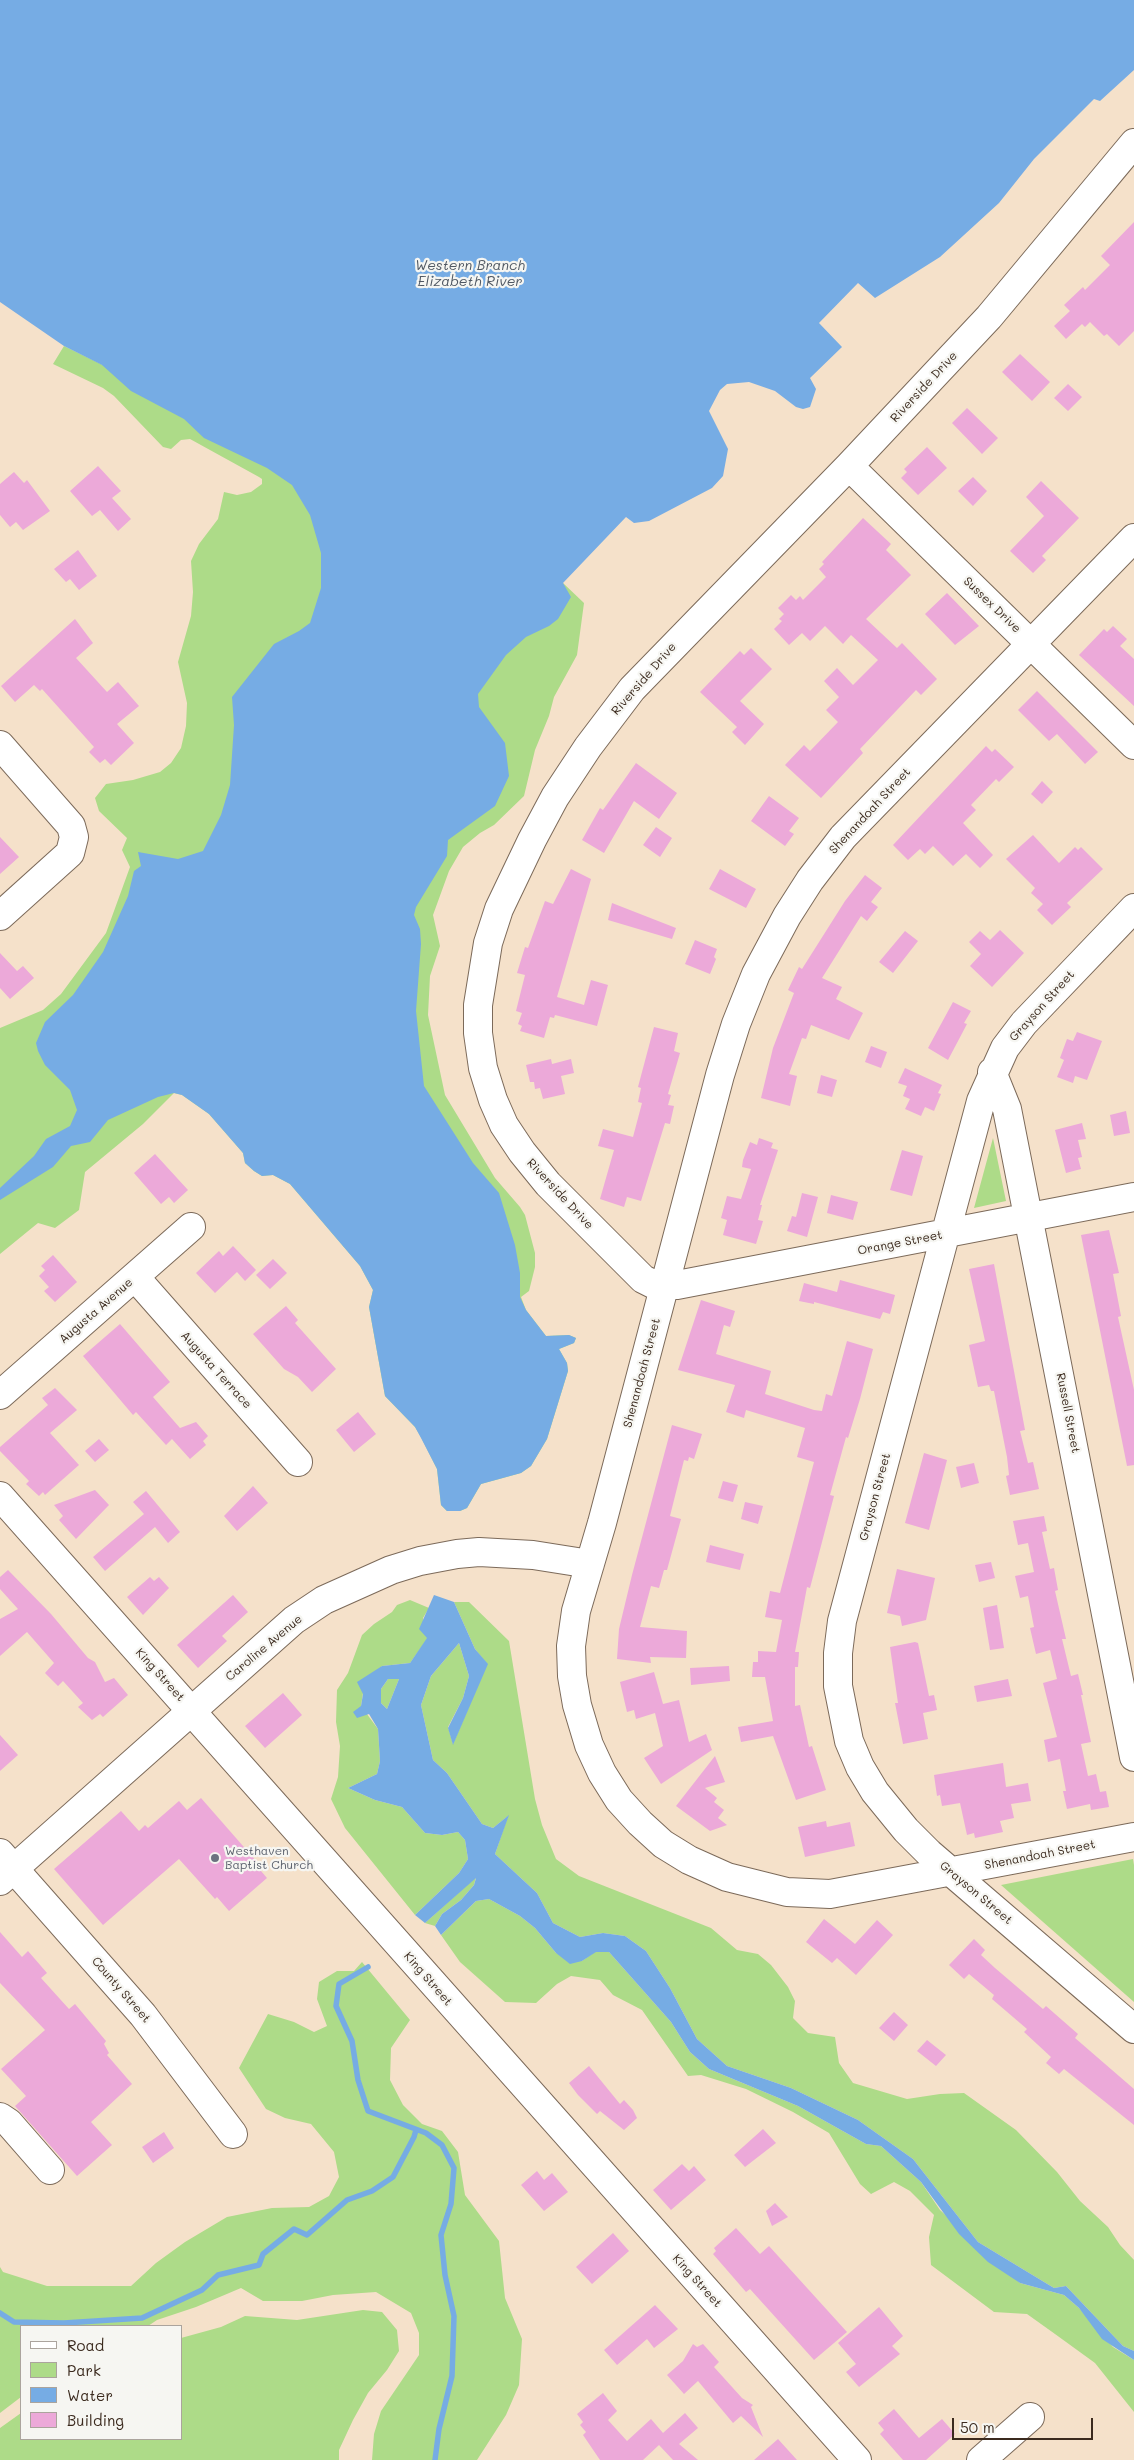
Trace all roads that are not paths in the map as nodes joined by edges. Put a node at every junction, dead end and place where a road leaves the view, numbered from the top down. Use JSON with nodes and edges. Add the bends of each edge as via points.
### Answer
{"nodes":[{"id":1,"x":1134,"y":143,"type":"edge"},
{"id":2,"x":849,"y":466,"type":"junction"},
{"id":3,"x":1134,"y":538,"type":"edge"},
{"id":4,"x":1032,"y":643,"type":"junction"},
{"id":5,"x":0,"y":745,"type":"edge"},
{"id":6,"x":1134,"y":745,"type":"edge"},
{"id":7,"x":1134,"y":908,"type":"edge"},
{"id":8,"x":0,"y":916,"type":"edge"},
{"id":9,"x":992,"y":1072,"type":"junction"},
{"id":10,"x":1134,"y":1197,"type":"edge"},
{"id":11,"x":1029,"y":1218,"type":"junction"},
{"id":12,"x":191,"y":1227,"type":"dead end"},
{"id":13,"x":945,"y":1234,"type":"junction"},
{"id":14,"x":135,"y":1277,"type":"junction"},
{"id":15,"x":665,"y":1286,"type":"junction"},
{"id":16,"x":0,"y":1395,"type":"edge"},
{"id":17,"x":298,"y":1462,"type":"dead end"},
{"id":18,"x":0,"y":1496,"type":"edge"},
{"id":19,"x":590,"y":1564,"type":"junction"},
{"id":20,"x":191,"y":1710,"type":"junction"},
{"id":21,"x":1134,"y":1757,"type":"edge"},
{"id":22,"x":1134,"y":1837,"type":"edge"},
{"id":23,"x":5,"y":1867,"type":"edge"},
{"id":24,"x":951,"y":1872,"type":"junction"},
{"id":25,"x":1134,"y":2029,"type":"edge"},
{"id":26,"x":0,"y":2117,"type":"edge"},
{"id":27,"x":233,"y":2134,"type":"dead end"},
{"id":28,"x":50,"y":2170,"type":"dead end"},
{"id":29,"x":1030,"y":2417,"type":"dead end"},
{"id":30,"x":857,"y":2460,"type":"edge"},
{"id":31,"x":981,"y":2460,"type":"edge"}],
"edges":[{"from":1,"to":2,"type":"street","name":"Riverside Drive","via":[[989,318]]},
{"from":2,"to":4,"type":"street","name":"Sussex Drive"},
{"from":2,"to":15,"type":"street","name":"Riverside Drive","via":[[632,689],[588,746],[532,840],[499,909],[488,942],[481,977],[478,1033],[483,1068],[504,1125],[522,1152],[561,1197],[643,1278]]},
{"from":3,"to":4,"type":"street","name":"Shenandoah Street"},
{"from":4,"to":6,"type":"street","name":"Sussex Drive"},
{"from":4,"to":15,"type":"street","name":"Shenandoah Street","via":[[843,837],[787,916],[756,974],[736,1024]]},
{"from":5,"to":8,"type":"street","via":[[71,826],[74,837],[73,848]]},
{"from":7,"to":9,"type":"street","name":"Grayson Street","via":[[1024,1023]]},
{"from":9,"to":11,"type":"street","name":"Russell Street","via":[[1007,1109]]},
{"from":9,"to":13,"type":"street","name":"Grayson Street"},
{"from":10,"to":11,"type":"street","name":"Orange Street"},
{"from":11,"to":13,"type":"street","name":"Orange Street"},
{"from":11,"to":21,"type":"street","name":"Russell Street"},
{"from":12,"to":14,"type":"street","name":"Augusta Avenue"},
{"from":13,"to":15,"type":"street","name":"Orange Street"},
{"from":13,"to":24,"type":"street","name":"Grayson Street","via":[[842,1621],[838,1661],[842,1712],[860,1767],[875,1792],[906,1830]]},
{"from":14,"to":16,"type":"street","name":"Augusta Avenue"},
{"from":14,"to":17,"type":"street","name":"Augusta Terrace"},
{"from":15,"to":19,"type":"street","name":"Shenandoah Street"},
{"from":18,"to":20,"type":"street","name":"King Street"},
{"from":19,"to":20,"type":"street","name":"Caroline Avenue","via":[[533,1555],[480,1552],[420,1561],[391,1570],[324,1600],[294,1620]]},
{"from":19,"to":24,"type":"street","name":"Shenandoah Street","via":[[576,1611],[571,1646],[576,1705],[602,1773],[619,1800],[663,1844],[727,1877],[787,1892],[830,1894]]},
{"from":20,"to":23,"type":"street","name":"Caroline Avenue"},
{"from":20,"to":30,"type":"street","name":"King Street"},
{"from":22,"to":24,"type":"street","name":"Shenandoah Street"},
{"from":23,"to":27,"type":"street","name":"County Street","via":[[143,2015]]},
{"from":24,"to":25,"type":"street","name":"Grayson Street"},
{"from":26,"to":28,"type":"street"},
{"from":29,"to":31,"type":"street"}]}
